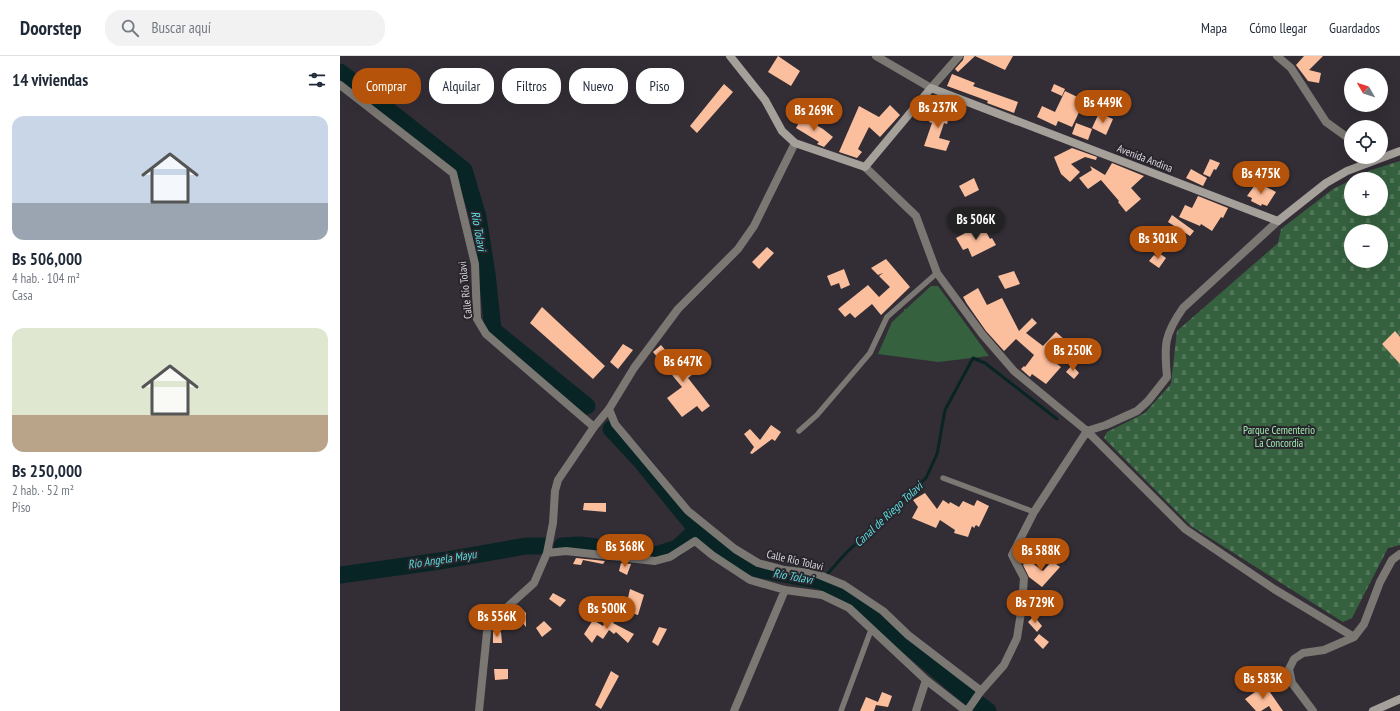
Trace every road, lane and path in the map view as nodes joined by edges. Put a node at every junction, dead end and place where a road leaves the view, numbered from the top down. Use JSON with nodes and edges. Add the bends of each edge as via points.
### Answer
{"nodes":[{"id":1,"x":730,"y":56,"type":"edge"},
{"id":2,"x":876,"y":56,"type":"edge"},
{"id":3,"x":959,"y":56,"type":"edge"},
{"id":4,"x":1277,"y":56,"type":"edge"},
{"id":5,"x":340,"y":85,"type":"edge"},
{"id":6,"x":931,"y":88,"type":"junction"},
{"id":7,"x":1344,"y":135,"type":"edge"},
{"id":8,"x":795,"y":143,"type":"junction"},
{"id":9,"x":1400,"y":151,"type":"edge"},
{"id":10,"x":1388,"y":154,"type":"edge"},
{"id":11,"x":1362,"y":164,"type":"edge"},
{"id":12,"x":865,"y":167,"type":"junction"},
{"id":13,"x":1278,"y":221,"type":"junction"},
{"id":14,"x":937,"y":273,"type":"junction"},
{"id":15,"x":609,"y":409,"type":"junction"},
{"id":16,"x":594,"y":427,"type":"junction"},
{"id":17,"x":799,"y":430,"type":"dead end"},
{"id":18,"x":1087,"y":431,"type":"junction"},
{"id":19,"x":943,"y":478,"type":"dead end"},
{"id":20,"x":1034,"y":512,"type":"junction"},
{"id":21,"x":546,"y":553,"type":"junction"},
{"id":22,"x":1400,"y":554,"type":"edge"},
{"id":23,"x":785,"y":590,"type":"junction"},
{"id":24,"x":871,"y":630,"type":"junction"},
{"id":25,"x":1354,"y":637,"type":"junction"},
{"id":26,"x":926,"y":680,"type":"junction"},
{"id":27,"x":981,"y":692,"type":"junction"},
{"id":28,"x":1400,"y":699,"type":"edge"},
{"id":29,"x":479,"y":711,"type":"edge"},
{"id":30,"x":734,"y":711,"type":"edge"},
{"id":31,"x":840,"y":711,"type":"edge"},
{"id":32,"x":916,"y":711,"type":"edge"},
{"id":33,"x":967,"y":711,"type":"edge"},
{"id":34,"x":1313,"y":711,"type":"edge"},
{"id":35,"x":1373,"y":711,"type":"edge"}],
"edges":[{"from":1,"to":8,"type":"street","via":[[765,100],[782,131]]},
{"from":2,"to":6,"type":"street","name":"Avenida Andina"},
{"from":3,"to":6,"type":"street"},
{"from":4,"to":7,"type":"street","via":[[1291,68],[1326,122]]},
{"from":5,"to":16,"type":"street","name":"Calle Río Tolavi","via":[[453,173],[475,264],[477,319],[486,334]]},
{"from":6,"to":12,"type":"street"},
{"from":6,"to":13,"type":"street","name":"Avenida Andina"},
{"from":8,"to":12,"type":"street"},
{"from":8,"to":15,"type":"street","via":[[754,226],[738,249],[678,309],[634,368]]},
{"from":9,"to":10,"type":"street"},
{"from":11,"to":13,"type":"street","via":[[1326,183]]},
{"from":12,"to":14,"type":"street","via":[[916,216]]},
{"from":13,"to":18,"type":"street","via":[[1183,308],[1172,323],[1165,356],[1167,377],[1148,401],[1137,411]]},
{"from":14,"to":17,"type":"lane","via":[[887,317],[870,353],[818,415]]},
{"from":14,"to":18,"type":"street","via":[[982,334],[1014,371]]},
{"from":15,"to":16,"type":"street"},
{"from":15,"to":27,"type":"street","name":"Calle Río Tolavi","via":[[615,424],[688,511],[735,549],[758,563],[817,574],[844,585],[883,611],[908,635]]},
{"from":16,"to":21,"type":"street","via":[[558,480]]},
{"from":18,"to":20,"type":"street"},
{"from":18,"to":25,"type":"street","via":[[1184,529],[1274,590]]},
{"from":19,"to":20,"type":"lane"},
{"from":20,"to":27,"type":"street","via":[[1012,555],[1024,578],[1017,638],[1004,665]]},
{"from":21,"to":23,"type":"street","via":[[566,550],[655,561],[670,557],[695,541],[750,580]]},
{"from":21,"to":29,"type":"street","via":[[534,583],[490,620],[486,632]]},
{"from":22,"to":25,"type":"street","via":[[1392,560],[1380,582],[1364,624]]},
{"from":23,"to":24,"type":"street","via":[[822,595],[849,608]]},
{"from":23,"to":30,"type":"street"},
{"from":24,"to":26,"type":"street"},
{"from":24,"to":31,"type":"lane"},
{"from":25,"to":34,"type":"street","via":[[1324,650],[1303,653],[1294,659],[1289,669],[1292,683]]},
{"from":26,"to":32,"type":"street"},
{"from":26,"to":33,"type":"street"},
{"from":27,"to":33,"type":"street"},
{"from":28,"to":35,"type":"street"}]}
